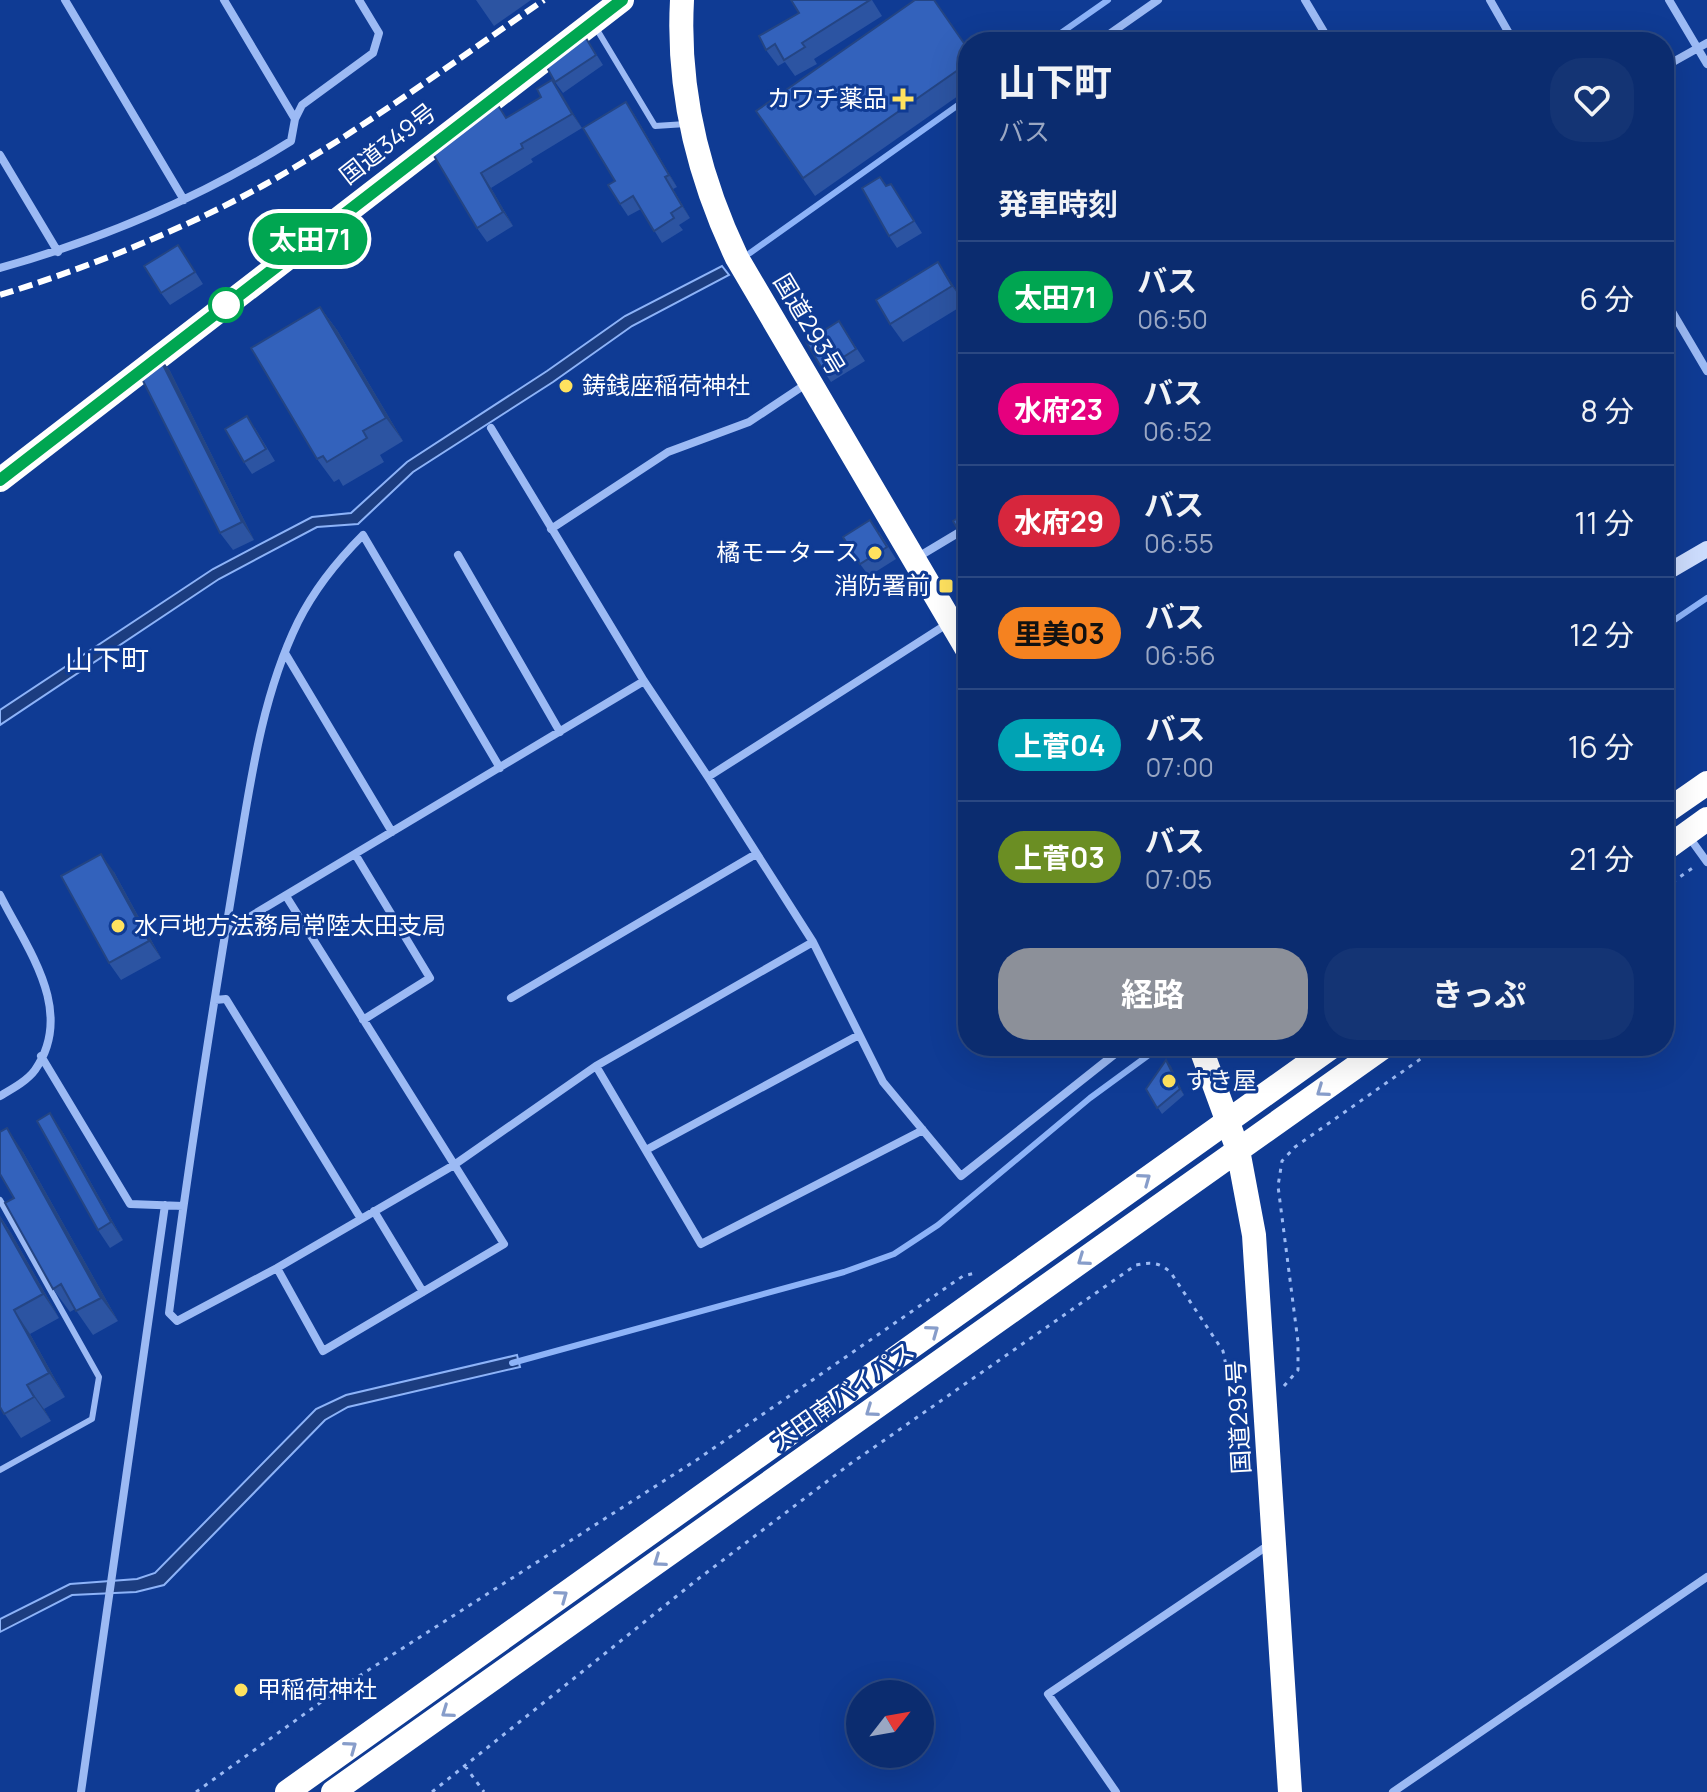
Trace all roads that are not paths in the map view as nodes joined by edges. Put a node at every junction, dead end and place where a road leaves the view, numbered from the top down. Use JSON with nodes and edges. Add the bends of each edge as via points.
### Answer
{"nodes":[{"id":1,"x":65,"y":0,"type":"edge"},
{"id":2,"x":224,"y":0,"type":"edge"},
{"id":3,"x":359,"y":0,"type":"edge"},
{"id":4,"x":622,"y":0,"type":"edge"},
{"id":5,"x":682,"y":0,"type":"edge"},
{"id":6,"x":1158,"y":0,"type":"edge"},
{"id":7,"x":1305,"y":0,"type":"edge"},
{"id":8,"x":1490,"y":0,"type":"edge"},
{"id":9,"x":1669,"y":0,"type":"edge"},
{"id":10,"x":592,"y":21,"type":"junction"},
{"id":11,"x":1323,"y":31,"type":"edge"},
{"id":12,"x":1112,"y":32,"type":"edge"},
{"id":13,"x":1508,"y":32,"type":"edge"},
{"id":14,"x":1707,"y":43,"type":"edge"},
{"id":15,"x":1698,"y":48,"type":"junction"},
{"id":16,"x":1674,"y":61,"type":"edge"},
{"id":17,"x":1707,"y":64,"type":"edge"},
{"id":18,"x":295,"y":119,"type":"junction"},
{"id":19,"x":690,"y":124,"type":"junction"},
{"id":20,"x":0,"y":155,"type":"edge"},
{"id":21,"x":184,"y":200,"type":"junction"},
{"id":22,"x":58,"y":252,"type":"junction"},
{"id":23,"x":0,"y":268,"type":"edge"},
{"id":24,"x":1674,"y":314,"type":"edge"},
{"id":25,"x":1707,"y":371,"type":"edge"},
{"id":26,"x":810,"y":382,"type":"junction"},
{"id":27,"x":491,"y":428,"type":"dead end"},
{"id":28,"x":0,"y":480,"type":"edge"},
{"id":29,"x":551,"y":529,"type":"junction"},
{"id":30,"x":958,"y":533,"type":"edge"},
{"id":31,"x":1707,"y":549,"type":"edge"},
{"id":32,"x":458,"y":555,"type":"dead end"},
{"id":33,"x":914,"y":559,"type":"junction"},
{"id":34,"x":1674,"y":567,"type":"edge"},
{"id":35,"x":951,"y":621,"type":"junction"},
{"id":36,"x":958,"y":633,"type":"edge"},
{"id":37,"x":285,"y":653,"type":"junction"},
{"id":38,"x":644,"y":681,"type":"junction"},
{"id":39,"x":560,"y":732,"type":"junction"},
{"id":40,"x":500,"y":768,"type":"junction"},
{"id":41,"x":708,"y":777,"type":"junction"},
{"id":42,"x":1707,"y":783,"type":"edge"},
{"id":43,"x":1674,"y":803,"type":"edge"},
{"id":44,"x":1707,"y":819,"type":"edge"},
{"id":45,"x":392,"y":832,"type":"junction"},
{"id":46,"x":1687,"y":834,"type":"junction"},
{"id":47,"x":1674,"y":843,"type":"edge"},
{"id":48,"x":355,"y":854,"type":"junction"},
{"id":49,"x":756,"y":854,"type":"junction"},
{"id":50,"x":1706,"y":861,"type":"edge"},
{"id":51,"x":0,"y":895,"type":"edge"},
{"id":52,"x":286,"y":896,"type":"junction"},
{"id":53,"x":226,"y":931,"type":"junction"},
{"id":54,"x":813,"y":942,"type":"junction"},
{"id":55,"x":511,"y":998,"type":"dead end"},
{"id":56,"x":215,"y":1000,"type":"junction"},
{"id":57,"x":363,"y":1020,"type":"junction"},
{"id":58,"x":859,"y":1035,"type":"junction"},
{"id":59,"x":41,"y":1056,"type":"junction"},
{"id":60,"x":1112,"y":1056,"type":"edge"},
{"id":61,"x":1204,"y":1056,"type":"edge"},
{"id":62,"x":1319,"y":1056,"type":"edge"},
{"id":63,"x":1371,"y":1056,"type":"edge"},
{"id":64,"x":596,"y":1066,"type":"junction"},
{"id":65,"x":0,"y":1096,"type":"edge"},
{"id":66,"x":1228,"y":1120,"type":"junction"},
{"id":67,"x":923,"y":1130,"type":"junction"},
{"id":68,"x":646,"y":1150,"type":"junction"},
{"id":69,"x":1238,"y":1150,"type":"junction"},
{"id":70,"x":454,"y":1165,"type":"junction"},
{"id":71,"x":0,"y":1200,"type":"edge"},
{"id":72,"x":165,"y":1205,"type":"junction"},
{"id":73,"x":183,"y":1206,"type":"junction"},
{"id":74,"x":374,"y":1211,"type":"junction"},
{"id":75,"x":361,"y":1219,"type":"junction"},
{"id":76,"x":277,"y":1268,"type":"junction"},
{"id":77,"x":423,"y":1292,"type":"junction"},
{"id":78,"x":0,"y":1470,"type":"edge"},
{"id":79,"x":1274,"y":1541,"type":"junction"},
{"id":80,"x":1707,"y":1577,"type":"edge"},
{"id":81,"x":81,"y":1792,"type":"edge"},
{"id":82,"x":287,"y":1792,"type":"edge"},
{"id":83,"x":333,"y":1792,"type":"edge"},
{"id":84,"x":1116,"y":1792,"type":"edge"},
{"id":85,"x":1290,"y":1792,"type":"edge"},
{"id":86,"x":1393,"y":1792,"type":"edge"}],
"edges":[{"from":1,"to":21,"type":"street"},
{"from":2,"to":18,"type":"street"},
{"from":3,"to":18,"type":"street","via":[[379,33],[373,53],[302,105]]},
{"from":4,"to":10,"type":"highway","name":"国道349号"},
{"from":5,"to":19,"type":"highway","name":"国道293号","via":[[680,35]]},
{"from":6,"to":12,"type":"street"},
{"from":7,"to":11,"type":"street"},
{"from":8,"to":13,"type":"street"},
{"from":9,"to":15,"type":"street"},
{"from":10,"to":19,"type":"lane","via":[[655,126]]},
{"from":10,"to":28,"type":"highway","name":"国道349号"},
{"from":14,"to":15,"type":"street"},
{"from":15,"to":16,"type":"street"},
{"from":15,"to":17,"type":"street"},
{"from":18,"to":21,"type":"street","via":[[291,141]]},
{"from":19,"to":26,"type":"highway","name":"国道293号","via":[[723,230]]},
{"from":20,"to":22,"type":"street"},
{"from":21,"to":22,"type":"street"},
{"from":22,"to":23,"type":"street"},
{"from":24,"to":25,"type":"street"},
{"from":26,"to":29,"type":"street","via":[[749,422],[668,452]]},
{"from":26,"to":33,"type":"highway","name":"国道293号"},
{"from":27,"to":29,"type":"street"},
{"from":29,"to":38,"type":"street"},
{"from":30,"to":33,"type":"street"},
{"from":31,"to":34,"type":"street"},
{"from":32,"to":39,"type":"street"},
{"from":33,"to":35,"type":"highway","name":"国道293号"},
{"from":35,"to":36,"type":"highway","name":"国道293号"},
{"from":35,"to":41,"type":"street"},
{"from":37,"to":40,"type":"street","via":[[330,568],[363,535]]},
{"from":37,"to":45,"type":"street"},
{"from":37,"to":53,"type":"street","via":[[259,739]]},
{"from":38,"to":39,"type":"street"},
{"from":38,"to":41,"type":"street"},
{"from":39,"to":40,"type":"street"},
{"from":40,"to":45,"type":"street"},
{"from":41,"to":49,"type":"street"},
{"from":42,"to":43,"type":"highway"},
{"from":44,"to":46,"type":"highway"},
{"from":45,"to":48,"type":"street"},
{"from":46,"to":47,"type":"highway"},
{"from":46,"to":50,"type":"street"},
{"from":48,"to":52,"type":"street"},
{"from":48,"to":57,"type":"street","via":[[430,978]]},
{"from":49,"to":54,"type":"street"},
{"from":49,"to":55,"type":"street"},
{"from":51,"to":59,"type":"street","via":[[50,998],[53,1016]]},
{"from":52,"to":53,"type":"street"},
{"from":52,"to":57,"type":"street"},
{"from":53,"to":56,"type":"street"},
{"from":54,"to":58,"type":"street"},
{"from":54,"to":64,"type":"street"},
{"from":56,"to":73,"type":"street"},
{"from":56,"to":75,"type":"street","via":[[226,999]]},
{"from":57,"to":70,"type":"street"},
{"from":58,"to":67,"type":"street","via":[[883,1082]]},
{"from":58,"to":68,"type":"street"},
{"from":59,"to":65,"type":"street","via":[[35,1070]]},
{"from":59,"to":72,"type":"street","via":[[130,1204]]},
{"from":60,"to":67,"type":"street","via":[[961,1176]]},
{"from":61,"to":66,"type":"highway","name":"国道293号"},
{"from":62,"to":66,"type":"highway","name":"太田南バイパス"},
{"from":63,"to":69,"type":"highway","name":"太田南バイパス","one_way":true},
{"from":64,"to":68,"type":"street"},
{"from":64,"to":70,"type":"street"},
{"from":66,"to":69,"type":"highway","name":"国道293号"},
{"from":82,"to":66,"type":"highway","name":"太田南バイパス","one_way":true},
{"from":67,"to":68,"type":"street","via":[[701,1244]]},
{"from":69,"to":79,"type":"highway","name":"国道293号","via":[[1254,1235]]},
{"from":69,"to":83,"type":"highway","name":"太田南バイパス","one_way":true},
{"from":70,"to":74,"type":"street"},
{"from":70,"to":77,"type":"street","via":[[504,1244]]},
{"from":71,"to":78,"type":"lane","via":[[99,1377],[92,1419]]},
{"from":72,"to":73,"type":"street"},
{"from":72,"to":81,"type":"street"},
{"from":73,"to":76,"type":"street","via":[[169,1313],[177,1321]]},
{"from":74,"to":75,"type":"street"},
{"from":74,"to":77,"type":"street"},
{"from":75,"to":76,"type":"street"},
{"from":76,"to":77,"type":"street","via":[[323,1351]]},
{"from":79,"to":84,"type":"street","via":[[1048,1694]]},
{"from":79,"to":85,"type":"highway","name":"国道293号"},
{"from":80,"to":86,"type":"street"}]}
